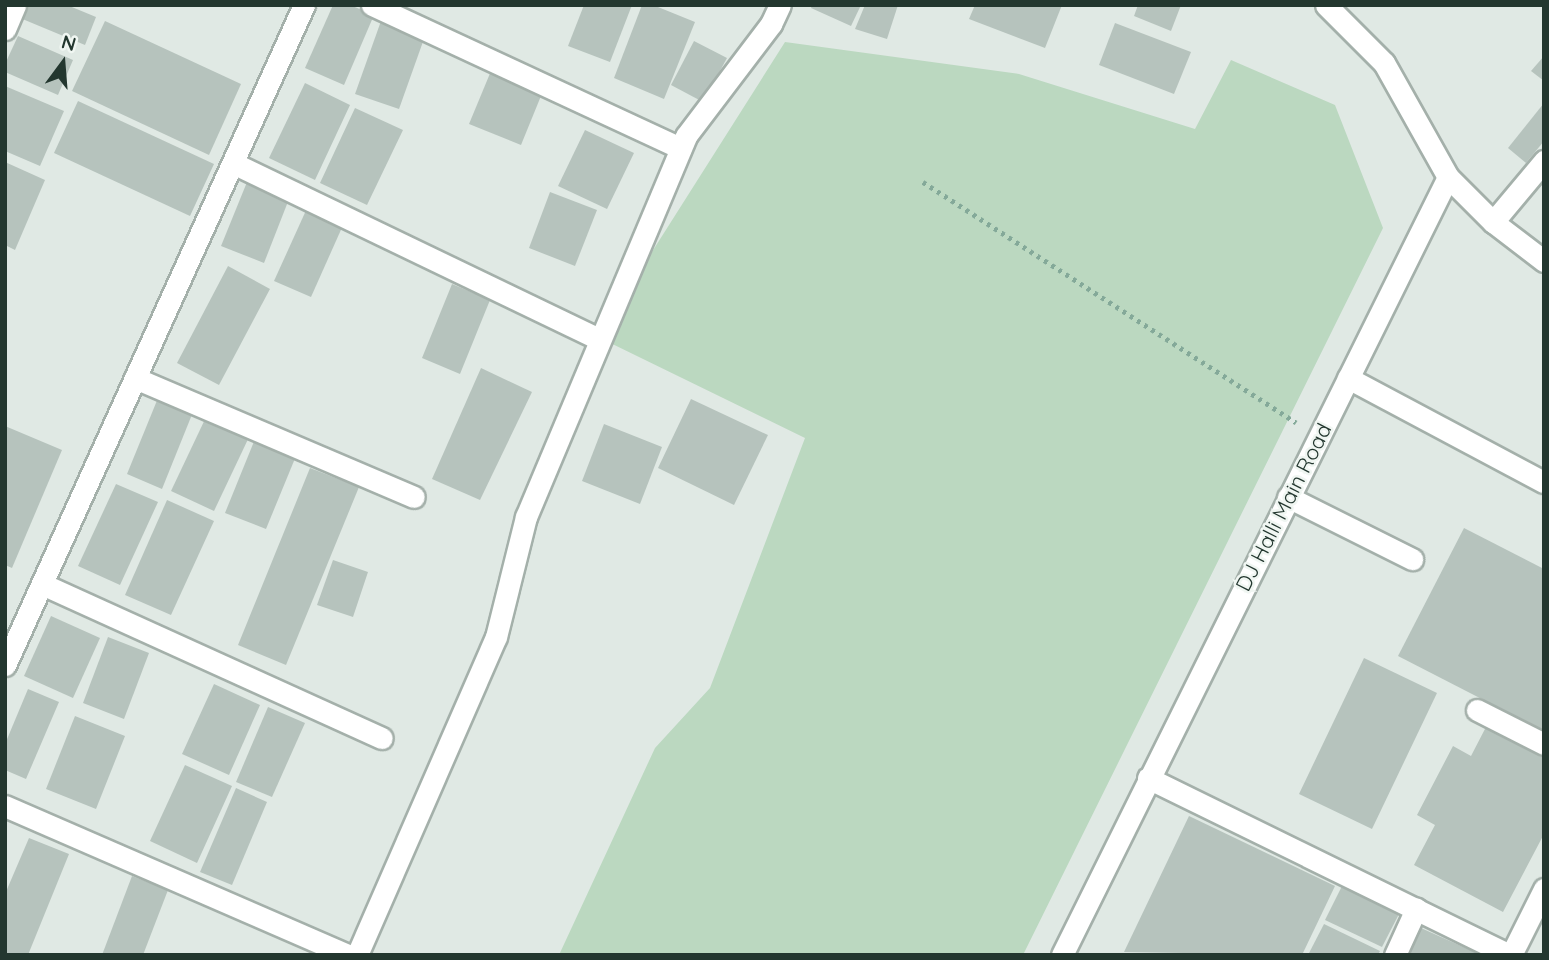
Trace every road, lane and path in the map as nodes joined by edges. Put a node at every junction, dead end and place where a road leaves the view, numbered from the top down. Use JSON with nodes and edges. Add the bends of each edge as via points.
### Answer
{"nodes":[{"id":1,"x":15,"y":5,"type":"edge"},
{"id":2,"x":304,"y":5,"type":"edge"},
{"id":3,"x":372,"y":5,"type":"edge"},
{"id":4,"x":780,"y":5,"type":"edge"},
{"id":5,"x":1326,"y":5,"type":"edge"},
{"id":6,"x":5,"y":29,"type":"edge"},
{"id":7,"x":680,"y":148,"type":"junction"},
{"id":8,"x":1544,"y":161,"type":"edge"},
{"id":9,"x":233,"y":163,"type":"junction"},
{"id":10,"x":1448,"y":177,"type":"junction"},
{"id":11,"x":923,"y":182,"type":"dead end"},
{"id":12,"x":1493,"y":222,"type":"junction"},
{"id":13,"x":1544,"y":261,"type":"edge"},
{"id":14,"x":600,"y":340,"type":"junction"},
{"id":15,"x":135,"y":378,"type":"junction"},
{"id":16,"x":1348,"y":378,"type":"junction"},
{"id":17,"x":1319,"y":436,"type":"junction"},
{"id":18,"x":1544,"y":482,"type":"edge"},
{"id":19,"x":414,"y":497,"type":"dead end"},
{"id":20,"x":1288,"y":497,"type":"junction"},
{"id":21,"x":1412,"y":559,"type":"dead end"},
{"id":22,"x":42,"y":584,"type":"junction"},
{"id":23,"x":5,"y":665,"type":"edge"},
{"id":24,"x":1477,"y":710,"type":"dead end"},
{"id":25,"x":382,"y":738,"type":"dead end"},
{"id":26,"x":1544,"y":744,"type":"edge"},
{"id":27,"x":1148,"y":778,"type":"junction"},
{"id":28,"x":5,"y":806,"type":"edge"},
{"id":29,"x":1544,"y":889,"type":"edge"},
{"id":30,"x":1416,"y":909,"type":"junction"},
{"id":31,"x":346,"y":955,"type":"edge"},
{"id":32,"x":357,"y":955,"type":"edge"},
{"id":33,"x":1062,"y":955,"type":"edge"},
{"id":34,"x":1395,"y":955,"type":"edge"},
{"id":35,"x":1511,"y":955,"type":"edge"}],
"edges":[{"from":1,"to":6,"type":"street"},
{"from":2,"to":9,"type":"street"},
{"from":3,"to":7,"type":"street"},
{"from":4,"to":7,"type":"street","via":[[771,24]]},
{"from":5,"to":10,"type":"street","via":[[1384,63]]},
{"from":7,"to":14,"type":"street"},
{"from":8,"to":12,"type":"street"},
{"from":9,"to":14,"type":"street"},
{"from":9,"to":15,"type":"street"},
{"from":10,"to":12,"type":"street"},
{"from":10,"to":16,"type":"street","name":"DJ Halli Main Road"},
{"from":11,"to":17,"type":"path"},
{"from":12,"to":13,"type":"street"},
{"from":14,"to":32,"type":"street","via":[[526,517],[496,637]]},
{"from":15,"to":19,"type":"street"},
{"from":15,"to":22,"type":"street"},
{"from":16,"to":17,"type":"street","name":"DJ Halli Main Road"},
{"from":16,"to":18,"type":"street"},
{"from":17,"to":20,"type":"street","name":"DJ Halli Main Road"},
{"from":20,"to":21,"type":"street"},
{"from":20,"to":27,"type":"street","name":"DJ Halli Main Road"},
{"from":22,"to":23,"type":"street"},
{"from":22,"to":25,"type":"street"},
{"from":24,"to":26,"type":"street"},
{"from":27,"to":30,"type":"street"},
{"from":27,"to":33,"type":"street","name":"DJ Halli Main Road"},
{"from":28,"to":31,"type":"street"},
{"from":29,"to":35,"type":"street"},
{"from":30,"to":34,"type":"street"},
{"from":30,"to":35,"type":"street"}]}
